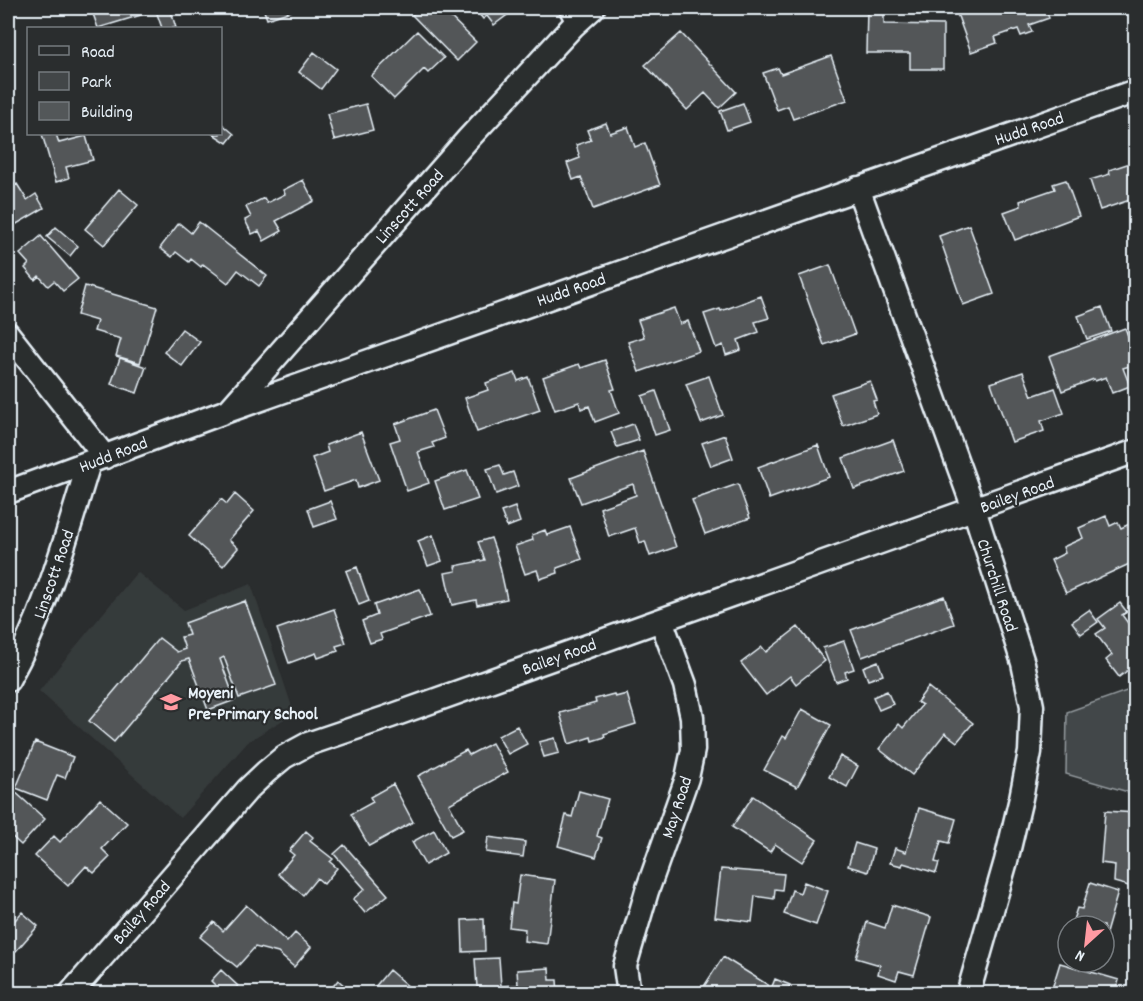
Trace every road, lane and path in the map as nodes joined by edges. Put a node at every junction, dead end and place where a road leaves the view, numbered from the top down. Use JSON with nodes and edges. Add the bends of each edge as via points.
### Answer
{"nodes":[{"id":1,"x":593,"y":8,"type":"edge"},
{"id":2,"x":569,"y":17,"type":"edge"},
{"id":3,"x":1136,"y":91,"type":"edge"},
{"id":4,"x":858,"y":188,"type":"junction"},
{"id":5,"x":8,"y":334,"type":"edge"},
{"id":6,"x":230,"y":410,"type":"junction"},
{"id":7,"x":1136,"y":451,"type":"edge"},
{"id":8,"x":97,"y":460,"type":"junction"},
{"id":9,"x":8,"y":492,"type":"edge"},
{"id":10,"x":974,"y":509,"type":"junction"},
{"id":11,"x":661,"y":620,"type":"junction"},
{"id":12,"x":8,"y":680,"type":"edge"},
{"id":13,"x":70,"y":993,"type":"edge"},
{"id":14,"x":629,"y":993,"type":"edge"},
{"id":15,"x":968,"y":993,"type":"edge"}],
"edges":[{"from":1,"to":2,"type":"street","name":"Linscott Road"},
{"from":2,"to":6,"type":"street","name":"Linscott Road"},
{"from":3,"to":4,"type":"street","name":"Hudd Road"},
{"from":4,"to":6,"type":"street","name":"Hudd Road"},
{"from":4,"to":10,"type":"street","name":"Churchill Road"},
{"from":5,"to":8,"type":"street"},
{"from":6,"to":8,"type":"street","name":"Hudd Road"},
{"from":7,"to":10,"type":"street","name":"Bailey Road"},
{"from":8,"to":9,"type":"street","name":"Hudd Road"},
{"from":8,"to":12,"type":"street","name":"Linscott Road","via":[[33,632]]},
{"from":10,"to":11,"type":"street","name":"Bailey Road"},
{"from":10,"to":15,"type":"street","name":"Churchill Road","via":[[1023,663],[1032,706],[1030,752],[1021,798]]},
{"from":11,"to":13,"type":"street","name":"Bailey Road","via":[[308,744],[284,757],[248,789]]},
{"from":11,"to":14,"type":"street","name":"May Road","via":[[693,717],[693,750],[625,966]]}]}
